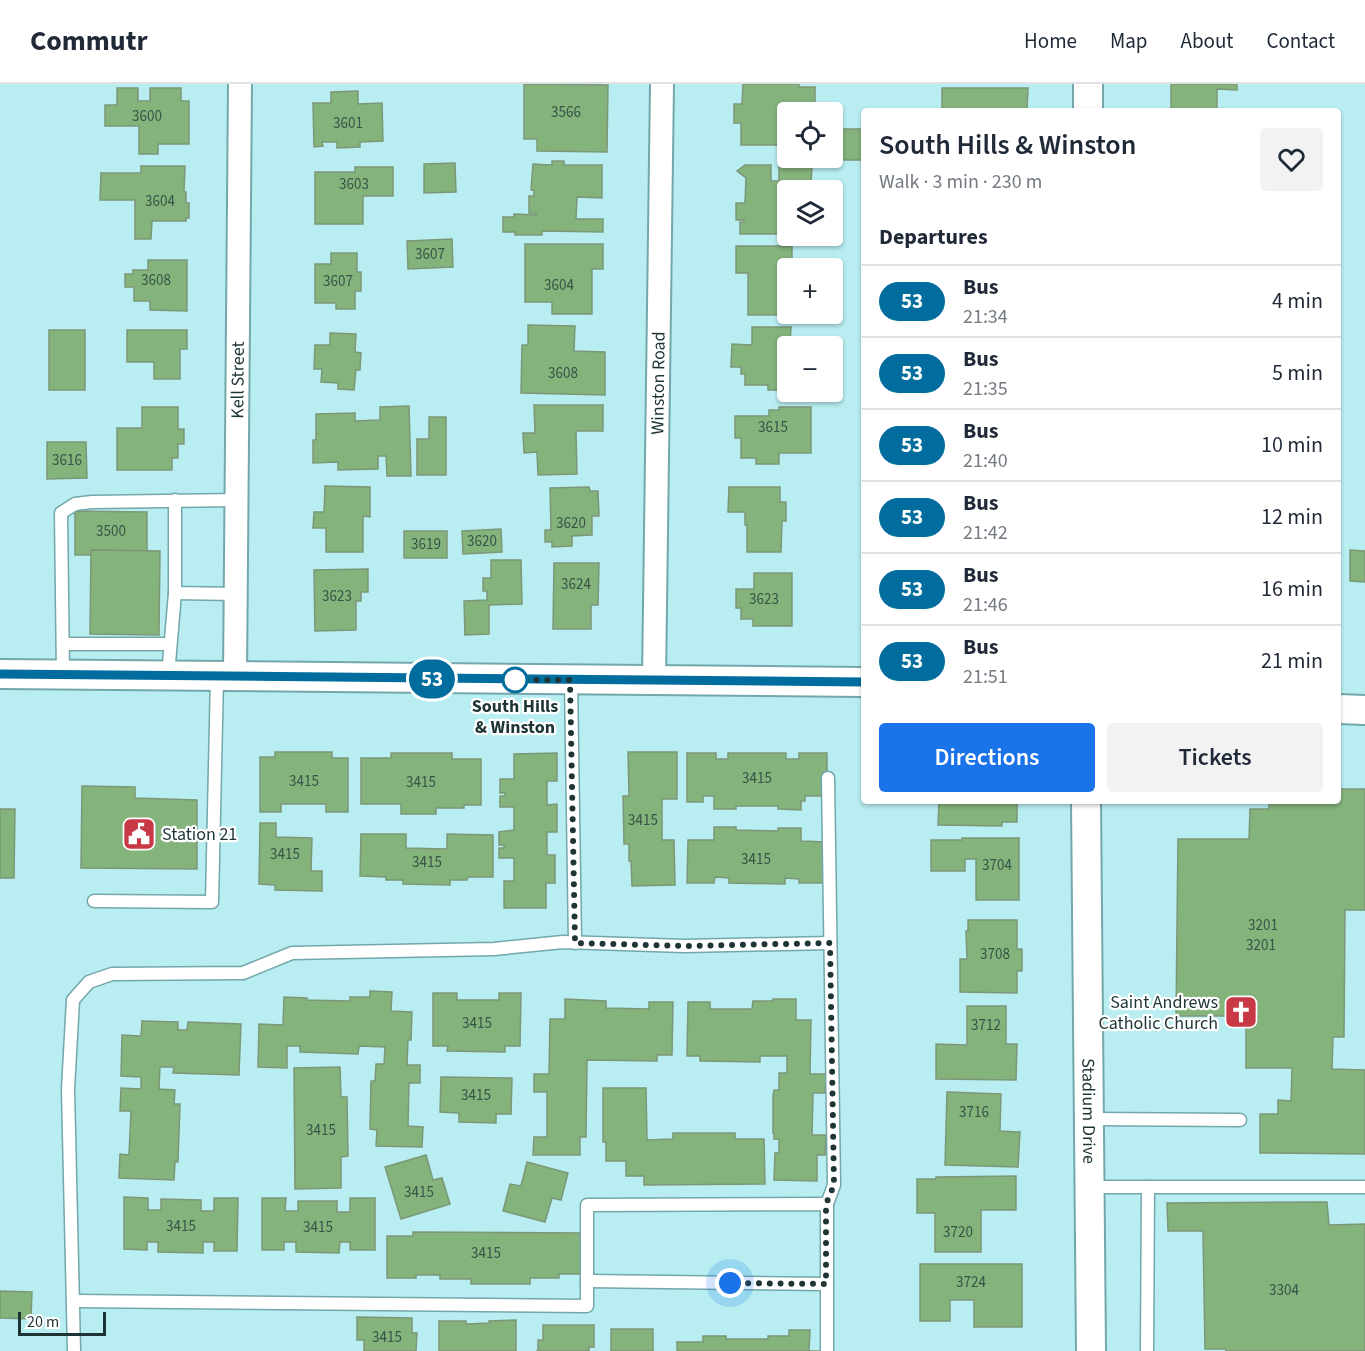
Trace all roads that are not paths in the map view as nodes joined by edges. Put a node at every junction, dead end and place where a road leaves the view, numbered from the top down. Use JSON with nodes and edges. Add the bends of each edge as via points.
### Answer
{"nodes":[{"id":1,"x":240,"y":84,"type":"edge"},
{"id":2,"x":662,"y":84,"type":"edge"},
{"id":3,"x":1088,"y":84,"type":"edge"},
{"id":4,"x":1088,"y":108,"type":"edge"},
{"id":5,"x":175,"y":500,"type":"junction"},
{"id":6,"x":237,"y":500,"type":"junction"},
{"id":7,"x":175,"y":593,"type":"junction"},
{"id":8,"x":236,"y":594,"type":"junction"},
{"id":9,"x":63,"y":644,"type":"junction"},
{"id":10,"x":170,"y":644,"type":"junction"},
{"id":11,"x":0,"y":674,"type":"edge"},
{"id":12,"x":63,"y":675,"type":"junction"},
{"id":13,"x":168,"y":676,"type":"junction"},
{"id":14,"x":226,"y":677,"type":"junction"},
{"id":15,"x":570,"y":680,"type":"junction"},
{"id":16,"x":654,"y":681,"type":"junction"},
{"id":17,"x":861,"y":682,"type":"edge"},
{"id":18,"x":1341,"y":709,"type":"edge"},
{"id":19,"x":1365,"y":710,"type":"edge"},
{"id":20,"x":828,"y":778,"type":"dead end"},
{"id":21,"x":1086,"y":804,"type":"edge"},
{"id":22,"x":94,"y":901,"type":"dead end"},
{"id":23,"x":575,"y":943,"type":"junction"},
{"id":24,"x":830,"y":943,"type":"junction"},
{"id":25,"x":1089,"y":1119,"type":"junction"},
{"id":26,"x":1240,"y":1120,"type":"dead end"},
{"id":27,"x":1089,"y":1187,"type":"junction"},
{"id":28,"x":1148,"y":1187,"type":"junction"},
{"id":29,"x":1365,"y":1187,"type":"edge"},
{"id":30,"x":826,"y":1204,"type":"junction"},
{"id":31,"x":586,"y":1281,"type":"junction"},
{"id":32,"x":826,"y":1284,"type":"junction"},
{"id":33,"x":74,"y":1300,"type":"junction"},
{"id":34,"x":74,"y":1351,"type":"edge"},
{"id":35,"x":827,"y":1351,"type":"edge"},
{"id":36,"x":1091,"y":1351,"type":"edge"},
{"id":37,"x":1147,"y":1351,"type":"edge"}],
"edges":[{"from":1,"to":6,"type":"street","name":"Kell Street"},
{"from":2,"to":16,"type":"street","name":"Winston Road"},
{"from":3,"to":4,"type":"street"},
{"from":5,"to":6,"type":"lane"},
{"from":5,"to":7,"type":"lane"},
{"from":5,"to":9,"type":"lane","via":[[92,502],[75,504],[61,513]]},
{"from":6,"to":8,"type":"street","name":"Kell Street"},
{"from":7,"to":8,"type":"lane"},
{"from":7,"to":10,"type":"lane"},
{"from":8,"to":14,"type":"street","name":"Kell Street"},
{"from":9,"to":10,"type":"lane"},
{"from":9,"to":12,"type":"lane"},
{"from":10,"to":13,"type":"lane"},
{"from":11,"to":12,"type":"street"},
{"from":12,"to":13,"type":"street"},
{"from":13,"to":14,"type":"street"},
{"from":14,"to":15,"type":"street"},
{"from":14,"to":22,"type":"lane","via":[[212,902]]},
{"from":15,"to":16,"type":"street"},
{"from":15,"to":23,"type":"lane"},
{"from":16,"to":17,"type":"street"},
{"from":18,"to":19,"type":"street"},
{"from":20,"to":24,"type":"lane"},
{"from":21,"to":25,"type":"street","name":"Stadium Drive"},
{"from":23,"to":24,"type":"lane"},
{"from":23,"to":33,"type":"lane","via":[[494,949],[292,953],[243,974],[112,974],[89,982],[73,1000],[68,1089]]},
{"from":24,"to":30,"type":"lane","via":[[834,1185]]},
{"from":25,"to":26,"type":"lane"},
{"from":25,"to":27,"type":"street","name":"Stadium Drive"},
{"from":27,"to":28,"type":"lane"},
{"from":27,"to":36,"type":"street","name":"Stadium Drive"},
{"from":28,"to":29,"type":"lane"},
{"from":28,"to":37,"type":"lane"},
{"from":30,"to":31,"type":"lane","via":[[587,1205]]},
{"from":30,"to":32,"type":"lane"},
{"from":31,"to":32,"type":"lane"},
{"from":31,"to":33,"type":"lane","via":[[586,1306]]},
{"from":32,"to":35,"type":"lane"},
{"from":33,"to":34,"type":"lane"}]}
